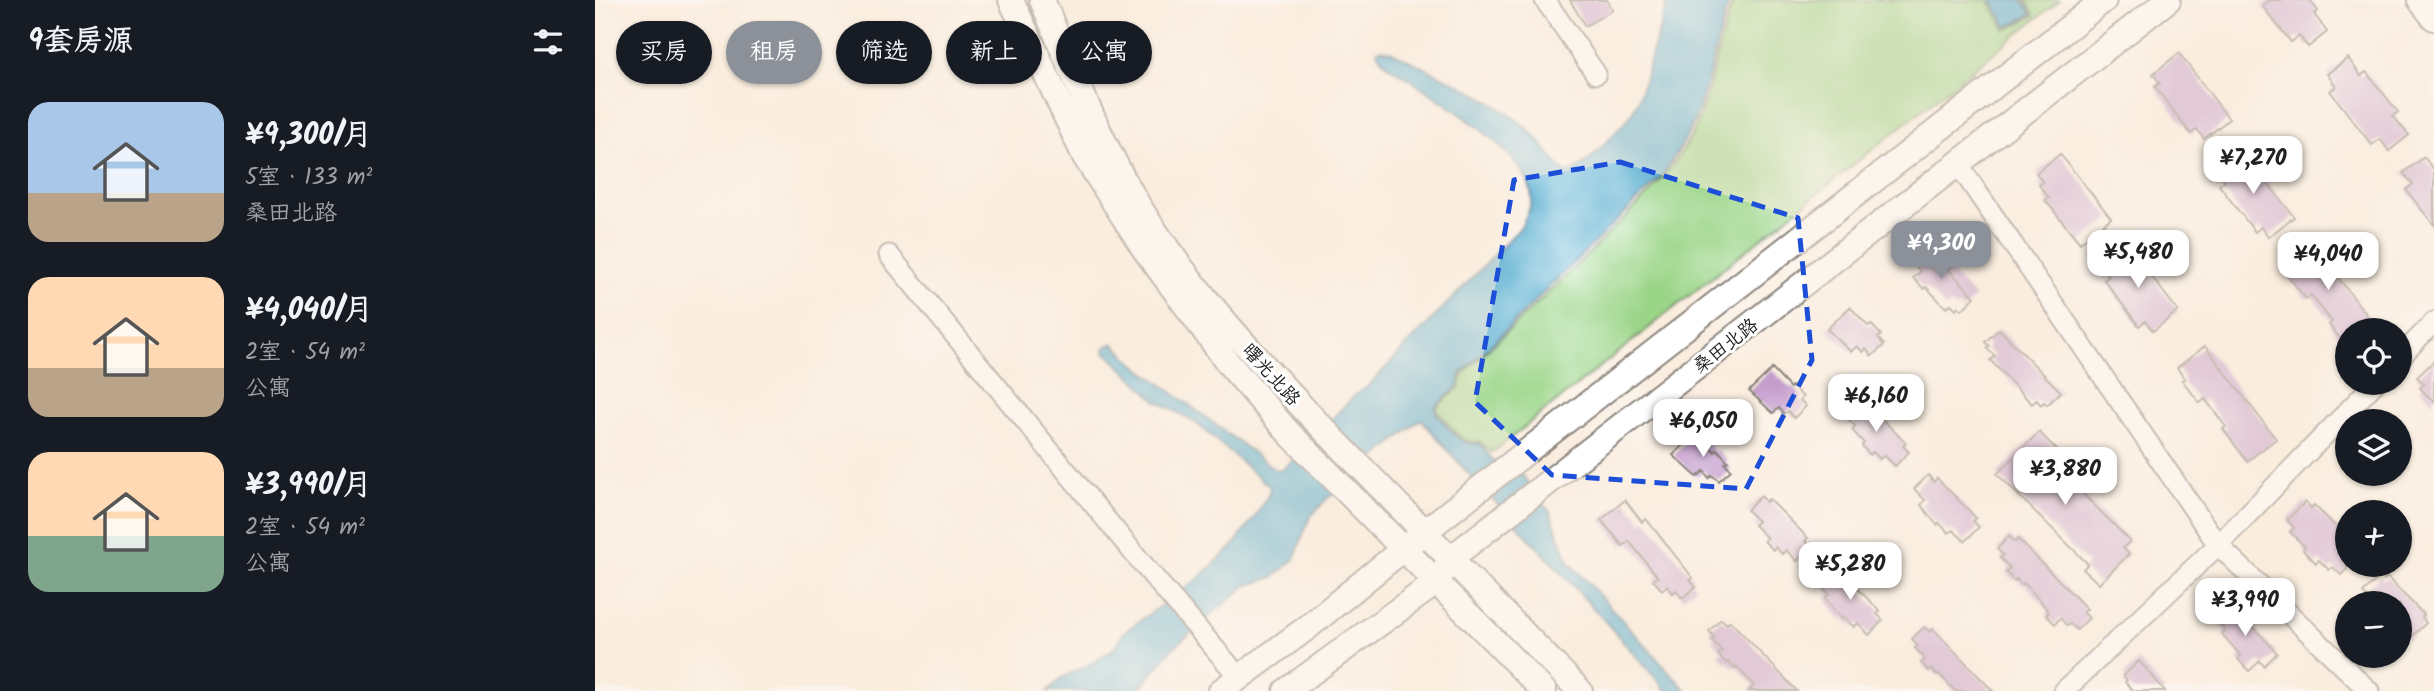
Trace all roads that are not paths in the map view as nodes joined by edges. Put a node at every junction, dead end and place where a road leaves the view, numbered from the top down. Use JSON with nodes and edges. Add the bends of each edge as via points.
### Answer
{"nodes":[{"id":1,"x":1010,"y":0,"type":"edge"},
{"id":2,"x":1042,"y":0,"type":"edge"},
{"id":3,"x":1545,"y":0,"type":"edge"},
{"id":4,"x":2104,"y":0,"type":"edge"},
{"id":5,"x":2168,"y":0,"type":"edge"},
{"id":6,"x":2420,"y":0,"type":"edge"},
{"id":7,"x":2434,"y":18,"type":"edge"},
{"id":8,"x":1596,"y":74,"type":"dead end"},
{"id":9,"x":1958,"y":164,"type":"junction"},
{"id":10,"x":889,"y":255,"type":"dead end"},
{"id":11,"x":2434,"y":322,"type":"edge"},
{"id":12,"x":2412,"y":345,"type":"edge"},
{"id":13,"x":2363,"y":395,"type":"edge"},
{"id":14,"x":1424,"y":532,"type":"junction"},
{"id":15,"x":2218,"y":545,"type":"junction"},
{"id":16,"x":1404,"y":548,"type":"junction"},
{"id":17,"x":1451,"y":558,"type":"junction"},
{"id":18,"x":1437,"y":582,"type":"junction"},
{"id":19,"x":1230,"y":684,"type":"edge"},
{"id":20,"x":1286,"y":691,"type":"edge"},
{"id":21,"x":1544,"y":691,"type":"edge"},
{"id":22,"x":1580,"y":691,"type":"edge"},
{"id":23,"x":2064,"y":691,"type":"edge"},
{"id":24,"x":2369,"y":691,"type":"edge"}],
"edges":[{"from":1,"to":16,"type":"main road","name":"曙光北路","via":[[1084,157],[1145,250],[1229,364],[1289,433]]},
{"from":2,"to":14,"type":"main road","name":"曙光北路","via":[[1102,139],[1141,209],[1189,276],[1262,364]]},
{"from":3,"to":8,"type":"street"},
{"from":4,"to":14,"type":"main road","name":"桑田北路"},
{"from":5,"to":9,"type":"main road","name":"桑田北路"},
{"from":6,"to":7,"type":"main road"},
{"from":9,"to":15,"type":"street"},
{"from":9,"to":17,"type":"main road","name":"桑田北路"},
{"from":10,"to":19,"type":"street","via":[[1146,568]]},
{"from":11,"to":12,"type":"street"},
{"from":13,"to":15,"type":"street"},
{"from":14,"to":16,"type":"main road","name":"桑田北路"},
{"from":14,"to":17,"type":"main road","name":"曙光北路"},
{"from":15,"to":23,"type":"street"},
{"from":15,"to":24,"type":"street"},
{"from":16,"to":18,"type":"main road","name":"曙光北路"},
{"from":16,"to":19,"type":"main road","name":"桑田北路"},
{"from":17,"to":18,"type":"main road","name":"桑田北路"},
{"from":17,"to":22,"type":"main road","name":"曙光北路"},
{"from":18,"to":20,"type":"main road","name":"桑田北路"},
{"from":18,"to":21,"type":"main road","name":"曙光北路"}]}
